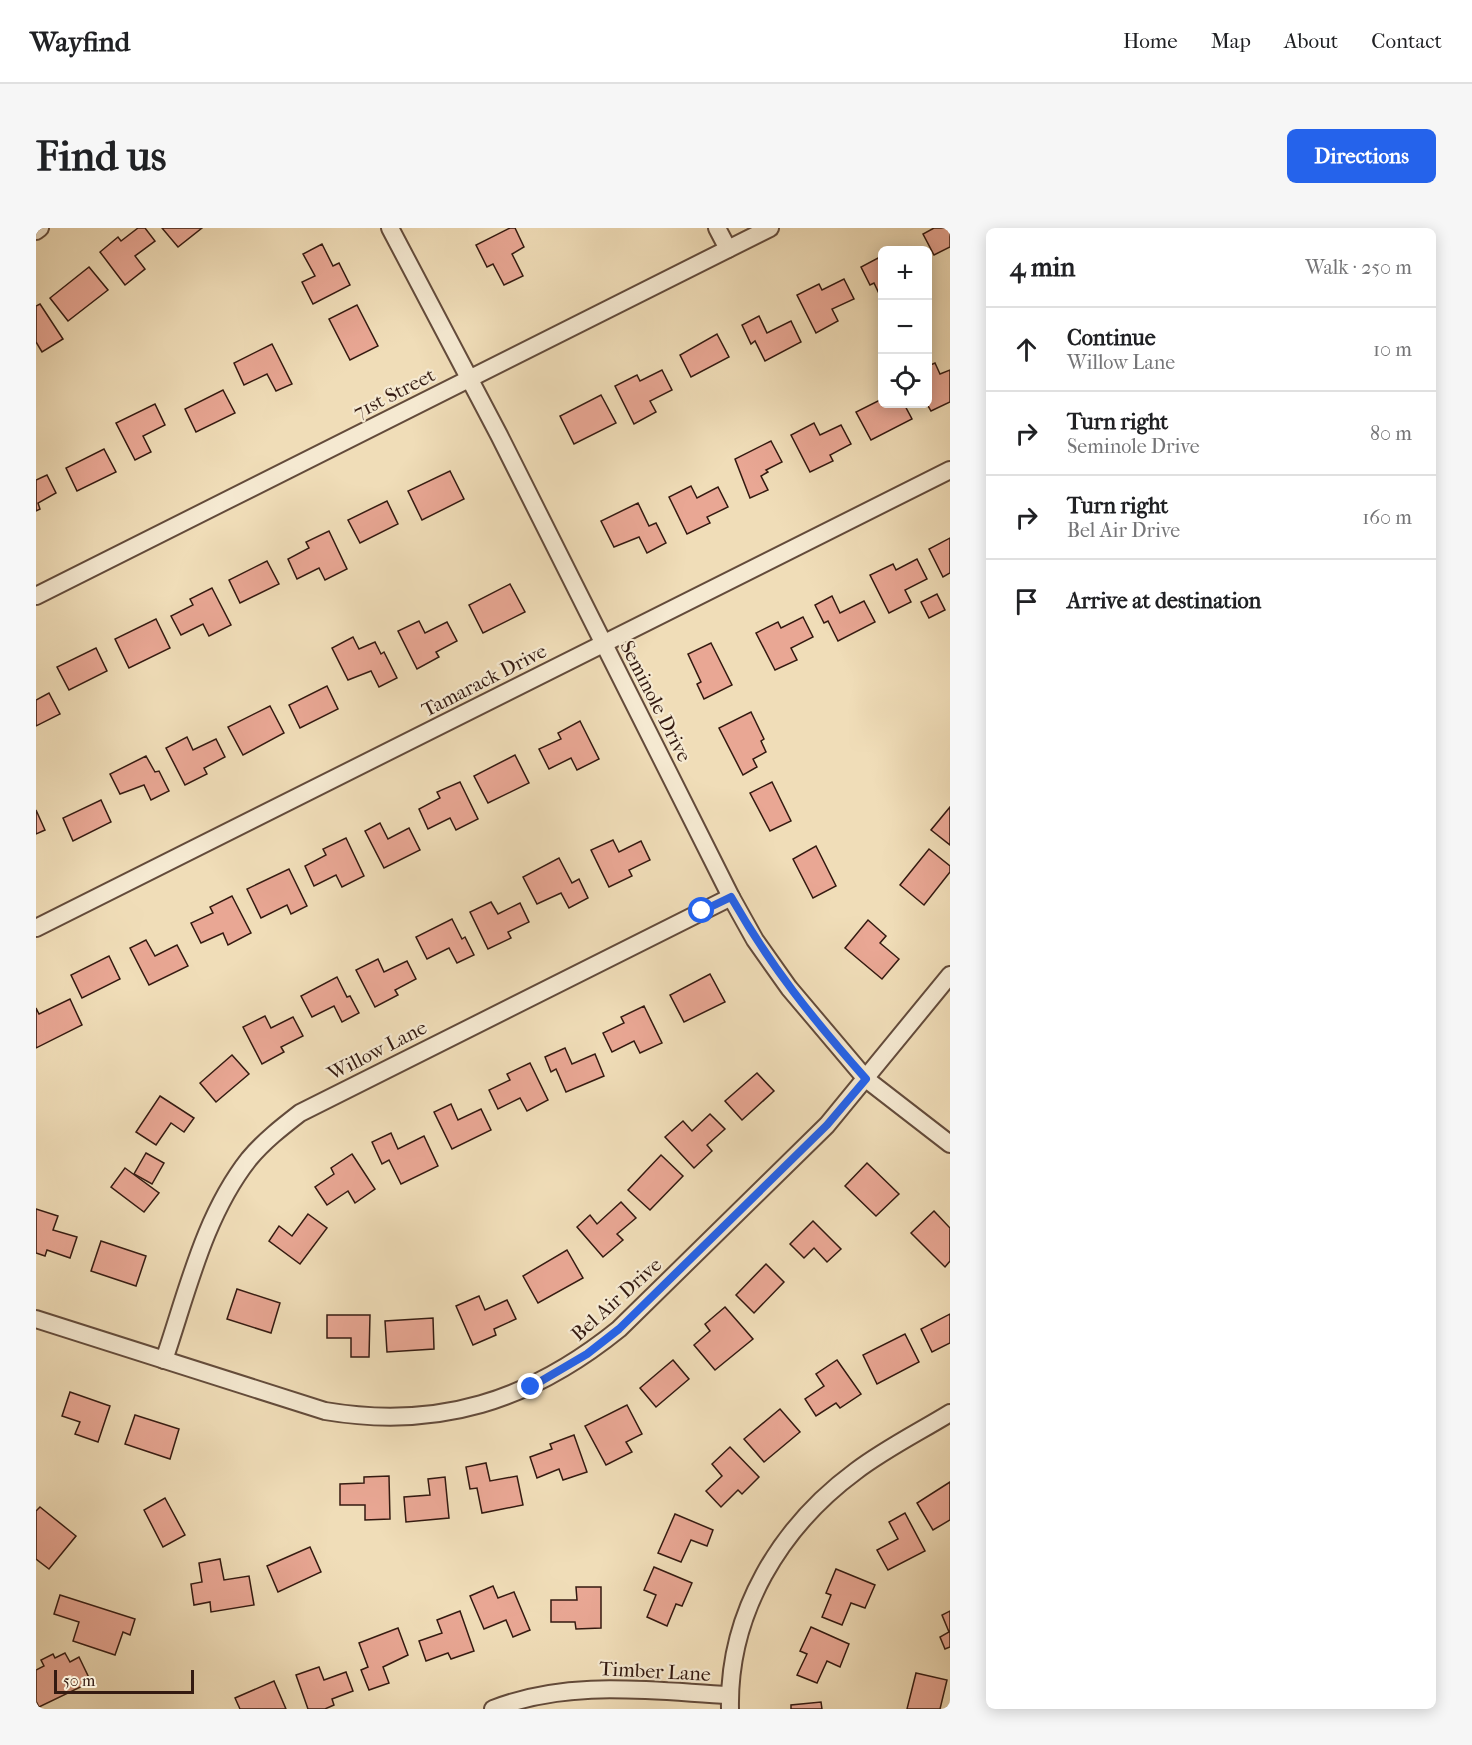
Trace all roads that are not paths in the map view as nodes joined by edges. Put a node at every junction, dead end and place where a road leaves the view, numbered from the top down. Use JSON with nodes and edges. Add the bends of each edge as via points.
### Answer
{"nodes":[{"id":1,"x":40,"y":228,"type":"edge"},
{"id":2,"x":390,"y":228,"type":"edge"},
{"id":3,"x":717,"y":228,"type":"edge"},
{"id":4,"x":770,"y":228,"type":"edge"},
{"id":5,"x":36,"y":231,"type":"edge"},
{"id":6,"x":728,"y":249,"type":"junction"},
{"id":7,"x":470,"y":378,"type":"junction"},
{"id":8,"x":950,"y":470,"type":"edge"},
{"id":9,"x":36,"y":596,"type":"edge"},
{"id":10,"x":604,"y":643,"type":"junction"},
{"id":11,"x":731,"y":897,"type":"junction"},
{"id":12,"x":36,"y":928,"type":"edge"},
{"id":13,"x":950,"y":975,"type":"edge"},
{"id":14,"x":866,"y":1079,"type":"junction"},
{"id":15,"x":950,"y":1144,"type":"edge"},
{"id":16,"x":36,"y":1319,"type":"edge"},
{"id":17,"x":164,"y":1360,"type":"junction"},
{"id":18,"x":950,"y":1413,"type":"edge"},
{"id":19,"x":730,"y":1702,"type":"edge"},
{"id":20,"x":493,"y":1709,"type":"edge"}],
"edges":[{"from":1,"to":5,"type":"street"},
{"from":2,"to":7,"type":"street","name":"Seminole Drive"},
{"from":3,"to":6,"type":"street"},
{"from":4,"to":6,"type":"street","name":"71st Street"},
{"from":6,"to":7,"type":"street","name":"71st Street"},
{"from":7,"to":9,"type":"street","name":"71st Street"},
{"from":7,"to":10,"type":"street","name":"Seminole Drive"},
{"from":8,"to":10,"type":"street","name":"Tamarack Drive"},
{"from":10,"to":11,"type":"street","name":"Seminole Drive"},
{"from":10,"to":12,"type":"street","name":"Tamarack Drive"},
{"from":11,"to":14,"type":"street","name":"Seminole Drive","via":[[789,988]]},
{"from":11,"to":17,"type":"street","name":"Willow Lane","via":[[292,1119],[250,1158],[212,1219]]},
{"from":13,"to":14,"type":"street","name":"Bel Air Drive"},
{"from":14,"to":15,"type":"street","name":"Seminole Drive"},
{"from":14,"to":17,"type":"street","name":"Bel Air Drive","via":[[827,1125],[619,1329],[587,1354],[531,1387],[469,1408],[416,1416],[372,1417],[325,1411]]},
{"from":16,"to":17,"type":"street","name":"Bel Air Drive"},
{"from":18,"to":19,"type":"street","name":"Timber Lane","via":[[857,1469],[802,1519],[754,1589],[731,1670]]},
{"from":19,"to":20,"type":"street","name":"Timber Lane","via":[[581,1689],[547,1693]]}]}
